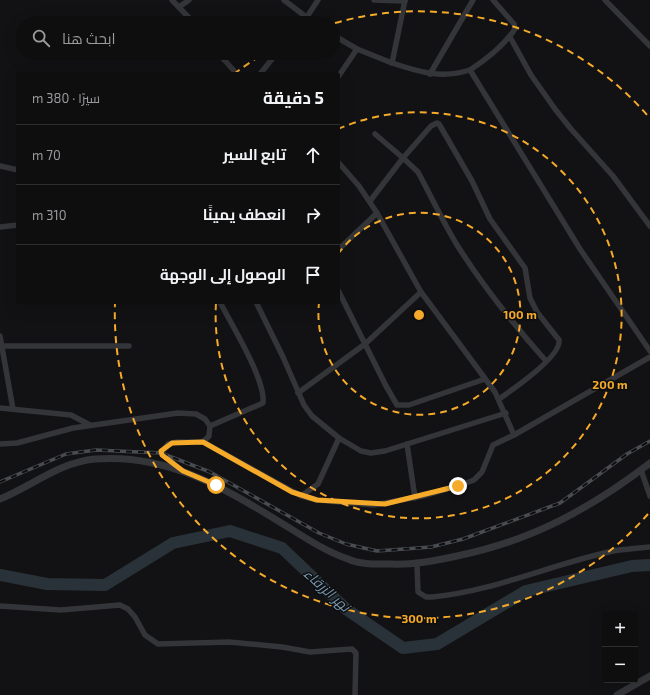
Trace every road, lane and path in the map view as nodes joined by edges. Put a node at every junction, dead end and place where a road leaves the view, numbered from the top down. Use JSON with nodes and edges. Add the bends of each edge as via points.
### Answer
{"nodes":[{"id":1,"x":172,"y":0,"type":"edge"},
{"id":2,"x":189,"y":0,"type":"edge"},
{"id":3,"x":284,"y":0,"type":"edge"},
{"id":4,"x":318,"y":0,"type":"edge"},
{"id":5,"x":374,"y":0,"type":"edge"},
{"id":6,"x":473,"y":0,"type":"edge"},
{"id":7,"x":493,"y":0,"type":"edge"},
{"id":8,"x":605,"y":0,"type":"edge"},
{"id":9,"x":405,"y":1,"type":"edge"},
{"id":10,"x":179,"y":7,"type":"junction"},
{"id":11,"x":187,"y":16,"type":"edge"},
{"id":12,"x":306,"y":16,"type":"edge"},
{"id":13,"x":308,"y":16,"type":"edge"},
{"id":14,"x":510,"y":37,"type":"junction"},
{"id":15,"x":340,"y":39,"type":"edge"},
{"id":16,"x":650,"y":46,"type":"edge"},
{"id":17,"x":357,"y":49,"type":"junction"},
{"id":18,"x":224,"y":60,"type":"edge"},
{"id":19,"x":271,"y":60,"type":"edge"},
{"id":20,"x":392,"y":63,"type":"junction"},
{"id":21,"x":470,"y":70,"type":"junction"},
{"id":22,"x":235,"y":72,"type":"edge"},
{"id":23,"x":262,"y":72,"type":"edge"},
{"id":24,"x":430,"y":74,"type":"junction"},
{"id":25,"x":340,"y":75,"type":"edge"},
{"id":26,"x":375,"y":134,"type":"dead end"},
{"id":27,"x":403,"y":158,"type":"junction"},
{"id":28,"x":340,"y":164,"type":"edge"},
{"id":29,"x":0,"y":166,"type":"edge"},
{"id":30,"x":16,"y":170,"type":"edge"},
{"id":31,"x":370,"y":202,"type":"junction"},
{"id":32,"x":377,"y":213,"type":"junction"},
{"id":33,"x":16,"y":225,"type":"edge"},
{"id":34,"x":650,"y":226,"type":"edge"},
{"id":35,"x":0,"y":228,"type":"edge"},
{"id":36,"x":340,"y":248,"type":"edge"},
{"id":37,"x":421,"y":292,"type":"junction"},
{"id":38,"x":340,"y":294,"type":"edge"},
{"id":39,"x":221,"y":304,"type":"edge"},
{"id":40,"x":257,"y":304,"type":"edge"},
{"id":41,"x":0,"y":336,"type":"edge"},
{"id":42,"x":365,"y":344,"type":"junction"},
{"id":43,"x":1,"y":346,"type":"junction"},
{"id":44,"x":129,"y":346,"type":"dead end"},
{"id":45,"x":650,"y":351,"type":"edge"},
{"id":46,"x":650,"y":357,"type":"edge"},
{"id":47,"x":546,"y":361,"type":"junction"},
{"id":48,"x":485,"y":380,"type":"junction"},
{"id":49,"x":298,"y":393,"type":"junction"},
{"id":50,"x":499,"y":399,"type":"junction"},
{"id":51,"x":0,"y":408,"type":"edge"},
{"id":52,"x":13,"y":409,"type":"junction"},
{"id":53,"x":506,"y":413,"type":"junction"},
{"id":54,"x":90,"y":425,"type":"junction"},
{"id":55,"x":210,"y":426,"type":"junction"},
{"id":56,"x":514,"y":435,"type":"junction"},
{"id":57,"x":339,"y":438,"type":"junction"},
{"id":58,"x":203,"y":442,"type":"junction"},
{"id":59,"x":0,"y":444,"type":"edge"},
{"id":60,"x":407,"y":444,"type":"junction"},
{"id":61,"x":650,"y":463,"type":"edge"},
{"id":62,"x":641,"y":470,"type":"junction"},
{"id":63,"x":183,"y":471,"type":"junction"},
{"id":64,"x":301,"y":496,"type":"junction"},
{"id":65,"x":650,"y":496,"type":"edge"},
{"id":66,"x":415,"y":498,"type":"junction"},
{"id":67,"x":0,"y":499,"type":"edge"},
{"id":68,"x":650,"y":547,"type":"edge"},
{"id":69,"x":416,"y":564,"type":"junction"},
{"id":70,"x":0,"y":606,"type":"edge"},
{"id":71,"x":650,"y":676,"type":"edge"},
{"id":72,"x":355,"y":695,"type":"edge"},
{"id":73,"x":616,"y":695,"type":"edge"}],
"edges":[{"from":1,"to":10,"type":"street"},
{"from":2,"to":10,"type":"street"},
{"from":3,"to":12,"type":"street"},
{"from":4,"to":13,"type":"street"},
{"from":5,"to":9,"type":"street"},
{"from":6,"to":24,"type":"street"},
{"from":7,"to":14,"type":"street","via":[[515,26]]},
{"from":8,"to":16,"type":"street"},
{"from":9,"to":20,"type":"street"},
{"from":10,"to":11,"type":"street"},
{"from":14,"to":21,"type":"street","via":[[487,59]]},
{"from":14,"to":34,"type":"street","via":[[531,75],[555,109],[613,176]]},
{"from":15,"to":17,"type":"street"},
{"from":17,"to":20,"type":"street"},
{"from":17,"to":25,"type":"street"},
{"from":18,"to":22,"type":"street"},
{"from":19,"to":23,"type":"street"},
{"from":20,"to":24,"type":"street"},
{"from":21,"to":24,"type":"street","via":[[447,75]]},
{"from":21,"to":45,"type":"street","via":[[580,249]]},
{"from":26,"to":27,"type":"street"},
{"from":27,"to":31,"type":"street"},
{"from":27,"to":47,"type":"street","via":[[418,172],[456,244],[474,270]]},
{"from":27,"to":47,"type":"street","via":[[431,126],[439,124],[472,181],[486,214],[525,268],[530,298],[537,312],[559,340],[558,349]]},
{"from":28,"to":31,"type":"street"},
{"from":29,"to":30,"type":"street"},
{"from":31,"to":32,"type":"street"},
{"from":32,"to":36,"type":"street"},
{"from":32,"to":37,"type":"street"},
{"from":33,"to":35,"type":"street"},
{"from":37,"to":42,"type":"street"},
{"from":37,"to":48,"type":"street"},
{"from":38,"to":42,"type":"street"},
{"from":39,"to":55,"type":"street","via":[[254,367],[263,401],[258,406]]},
{"from":40,"to":49,"type":"street"},
{"from":41,"to":43,"type":"street"},
{"from":42,"to":48,"type":"street","via":[[397,405],[409,405]]},
{"from":42,"to":49,"type":"street"},
{"from":43,"to":44,"type":"street"},
{"from":43,"to":52,"type":"street"},
{"from":46,"to":56,"type":"street"},
{"from":47,"to":50,"type":"street"},
{"from":48,"to":50,"type":"street"},
{"from":49,"to":57,"type":"street","via":[[312,416]]},
{"from":50,"to":53,"type":"street"},
{"from":51,"to":52,"type":"street"},
{"from":52,"to":54,"type":"street","via":[[71,414]]},
{"from":53,"to":56,"type":"street"},
{"from":53,"to":60,"type":"street"},
{"from":54,"to":55,"type":"street","via":[[178,413],[196,414],[205,419]]},
{"from":54,"to":59,"type":"street","via":[[17,443]]},
{"from":55,"to":58,"type":"street","via":[[209,436]]},
{"from":56,"to":66,"type":"street","via":[[492,445],[482,472],[474,480]]},
{"from":57,"to":60,"type":"street","via":[[366,452],[385,451]]},
{"from":57,"to":64,"type":"street","via":[[318,484]]},
{"from":58,"to":63,"type":"street","via":[[172,443],[161,451],[162,455]]},
{"from":58,"to":64,"type":"street"},
{"from":60,"to":66,"type":"street"},
{"from":61,"to":62,"type":"street"},
{"from":62,"to":65,"type":"street"},
{"from":62,"to":69,"type":"street","via":[[574,514],[532,535],[482,551]]},
{"from":63,"to":67,"type":"street","via":[[138,459],[93,459],[65,466]]},
{"from":63,"to":69,"type":"street","via":[[216,485],[348,560],[371,564]]},
{"from":64,"to":66,"type":"street","via":[[317,500],[374,505]]},
{"from":68,"to":69,"type":"street","via":[[614,551],[506,584],[432,597],[426,597],[418,592]]},
{"from":70,"to":72,"type":"street","via":[[61,610],[120,605],[135,617],[145,636],[158,644],[229,642],[310,652],[352,649],[356,652]]},
{"from":71,"to":73,"type":"street"}]}
